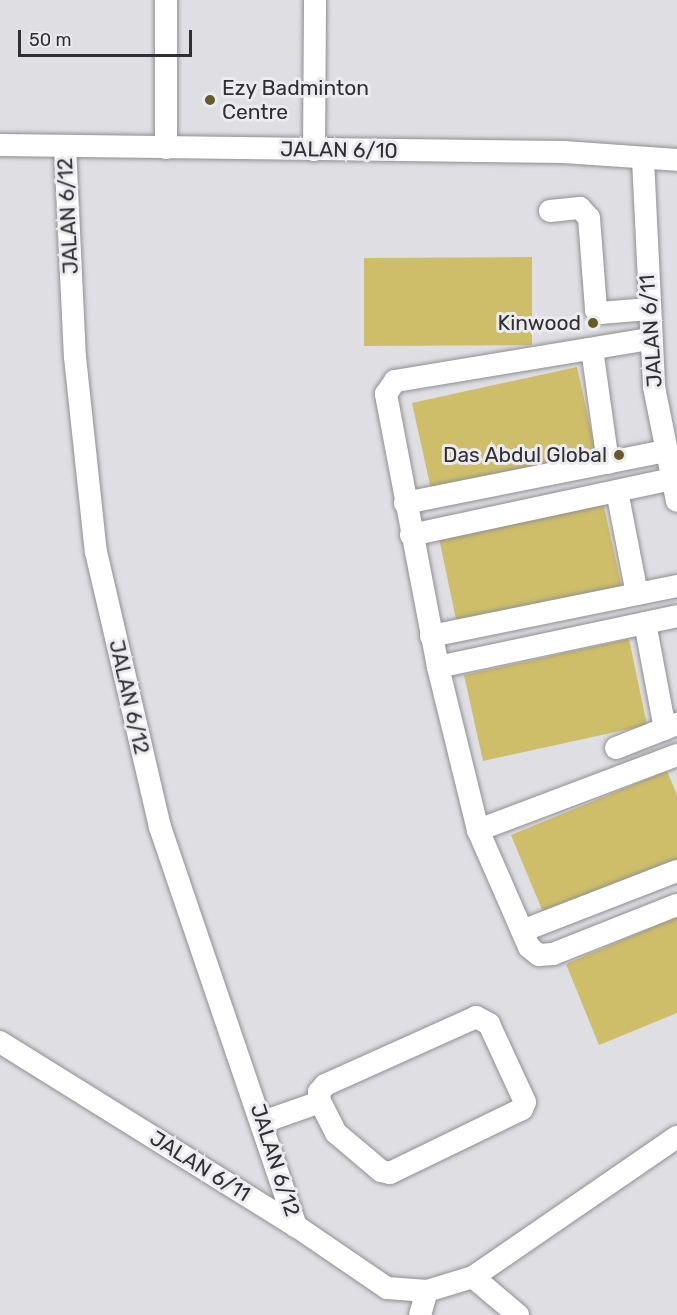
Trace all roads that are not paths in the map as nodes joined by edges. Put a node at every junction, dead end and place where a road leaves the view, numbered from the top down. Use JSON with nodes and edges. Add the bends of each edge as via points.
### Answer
{"nodes":[{"id":1,"x":165,"y":0,"type":"edge"},
{"id":2,"x":315,"y":0,"type":"edge"},
{"id":3,"x":0,"y":145,"type":"edge"},
{"id":4,"x":65,"y":147,"type":"junction"},
{"id":5,"x":166,"y":148,"type":"junction"},
{"id":6,"x":314,"y":150,"type":"junction"},
{"id":7,"x":644,"y":159,"type":"junction"},
{"id":8,"x":677,"y":160,"type":"edge"},
{"id":9,"x":550,"y":210,"type":"dead end"},
{"id":10,"x":649,"y":309,"type":"junction"},
{"id":11,"x":650,"y":339,"type":"junction"},
{"id":12,"x":592,"y":349,"type":"junction"},
{"id":13,"x":666,"y":451,"type":"junction"},
{"id":14,"x":608,"y":463,"type":"junction"},
{"id":15,"x":674,"y":490,"type":"edge"},
{"id":16,"x":617,"y":491,"type":"junction"},
{"id":17,"x":405,"y":503,"type":"junction"},
{"id":18,"x":411,"y":535,"type":"junction"},
{"id":19,"x":677,"y":586,"type":"edge"},
{"id":20,"x":638,"y":594,"type":"junction"},
{"id":21,"x":677,"y":616,"type":"edge"},
{"id":22,"x":645,"y":623,"type":"junction"},
{"id":23,"x":431,"y":636,"type":"junction"},
{"id":24,"x":438,"y":667,"type":"junction"},
{"id":25,"x":671,"y":727,"type":"edge"},
{"id":26,"x":616,"y":748,"type":"dead end"},
{"id":27,"x":677,"y":755,"type":"edge"},
{"id":28,"x":478,"y":830,"type":"junction"},
{"id":29,"x":677,"y":871,"type":"edge"},
{"id":30,"x":677,"y":904,"type":"edge"},
{"id":31,"x":522,"y":931,"type":"junction"},
{"id":32,"x":0,"y":1042,"type":"edge"},
{"id":33,"x":320,"y":1102,"type":"junction"},
{"id":34,"x":263,"y":1122,"type":"junction"},
{"id":35,"x":677,"y":1137,"type":"edge"},
{"id":36,"x":296,"y":1226,"type":"junction"},
{"id":37,"x":473,"y":1277,"type":"junction"},
{"id":38,"x":427,"y":1292,"type":"junction"},
{"id":39,"x":420,"y":1315,"type":"edge"},
{"id":40,"x":518,"y":1315,"type":"edge"}],
"edges":[{"from":1,"to":5,"type":"street"},
{"from":2,"to":6,"type":"street"},
{"from":3,"to":4,"type":"street","name":"JALAN 6/10"},
{"from":4,"to":5,"type":"street","name":"JALAN 6/10"},
{"from":4,"to":34,"type":"street","name":"JALAN 6/12","via":[[75,357],[96,552],[160,827]]},
{"from":5,"to":6,"type":"street","name":"JALAN 6/10"},
{"from":6,"to":7,"type":"street","name":"JALAN 6/10","via":[[564,152]]},
{"from":7,"to":8,"type":"street","name":"JALAN 6/10"},
{"from":7,"to":10,"type":"street","name":"JALAN 6/11"},
{"from":9,"to":10,"type":"street","via":[[580,208],[589,218],[596,310],[600,313]]},
{"from":10,"to":11,"type":"street","name":"JALAN 6/11"},
{"from":11,"to":12,"type":"street"},
{"from":11,"to":13,"type":"street","name":"JALAN 6/11"},
{"from":12,"to":14,"type":"street"},
{"from":12,"to":17,"type":"street","via":[[395,381],[386,394]]},
{"from":13,"to":14,"type":"street"},
{"from":13,"to":15,"type":"street","name":"JALAN 6/11"},
{"from":14,"to":17,"type":"street"},
{"from":15,"to":16,"type":"street"},
{"from":16,"to":18,"type":"street"},
{"from":16,"to":20,"type":"street"},
{"from":17,"to":18,"type":"street"},
{"from":18,"to":23,"type":"street"},
{"from":19,"to":20,"type":"street"},
{"from":20,"to":23,"type":"street"},
{"from":21,"to":22,"type":"street"},
{"from":22,"to":24,"type":"street"},
{"from":22,"to":25,"type":"street"},
{"from":23,"to":24,"type":"street"},
{"from":24,"to":28,"type":"street"},
{"from":25,"to":26,"type":"street"},
{"from":27,"to":28,"type":"street"},
{"from":28,"to":31,"type":"street"},
{"from":29,"to":31,"type":"street"},
{"from":30,"to":31,"type":"street","via":[[553,954],[539,955],[529,947]]},
{"from":32,"to":36,"type":"street","name":"JALAN 6/11"},
{"from":33,"to":33,"type":"street","via":[[320,1092],[334,1079],[476,1017],[489,1024],[525,1102],[522,1109],[390,1173],[381,1171],[336,1133]]},
{"from":33,"to":34,"type":"street"},
{"from":34,"to":36,"type":"street","name":"JALAN 6/12"},
{"from":35,"to":37,"type":"street","name":"JALAN 6/11"},
{"from":36,"to":38,"type":"street","name":"JALAN 6/11","via":[[387,1288]]},
{"from":37,"to":38,"type":"street","name":"JALAN 6/11"},
{"from":37,"to":40,"type":"street"},
{"from":38,"to":39,"type":"street"}]}
